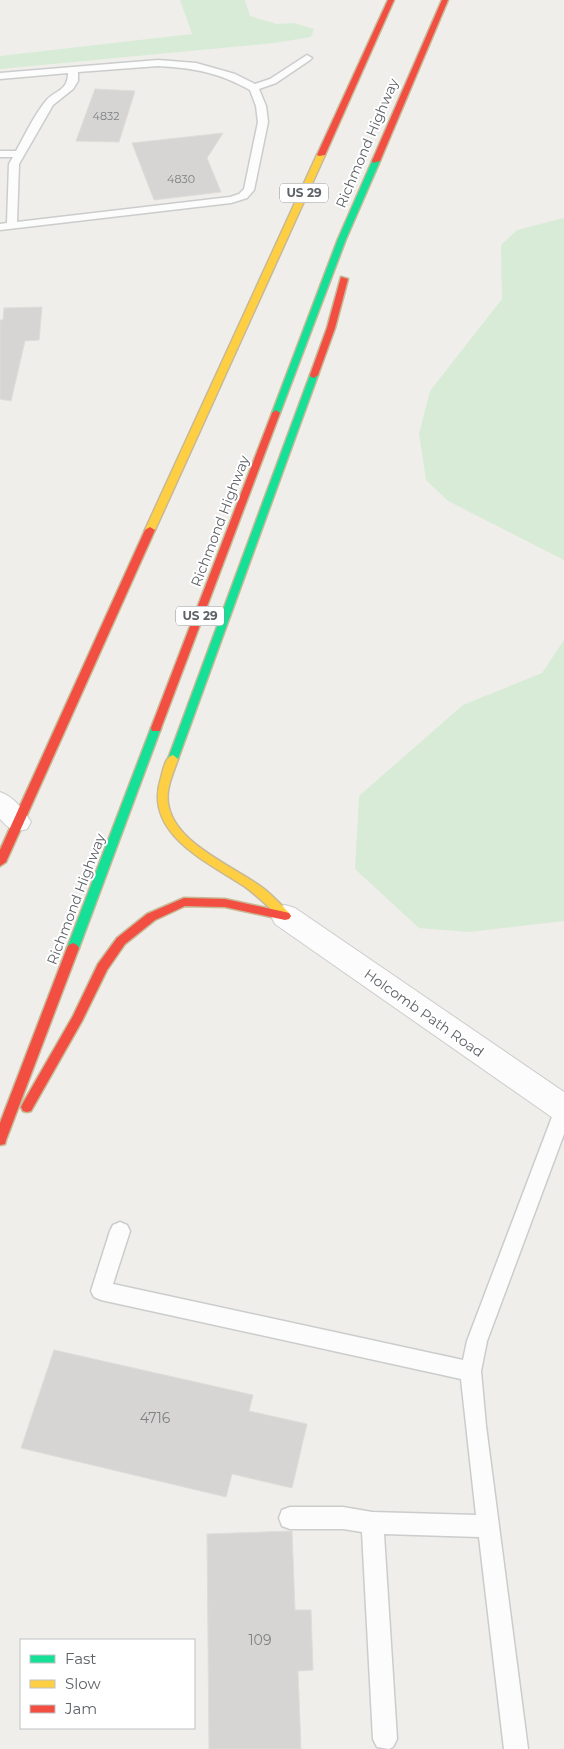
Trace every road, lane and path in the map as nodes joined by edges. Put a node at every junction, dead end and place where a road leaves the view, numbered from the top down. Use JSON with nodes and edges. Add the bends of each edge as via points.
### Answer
{"nodes":[{"id":1,"x":392,"y":0,"type":"edge"},
{"id":2,"x":445,"y":0,"type":"edge"},
{"id":3,"x":307,"y":58,"type":"dead end"},
{"id":4,"x":73,"y":70,"type":"junction"},
{"id":5,"x":0,"y":76,"type":"edge"},
{"id":6,"x":254,"y":88,"type":"junction"},
{"id":7,"x":0,"y":154,"type":"edge"},
{"id":8,"x":20,"y":154,"type":"junction"},
{"id":9,"x":373,"y":169,"type":"junction"},
{"id":10,"x":12,"y":225,"type":"junction"},
{"id":11,"x":0,"y":227,"type":"edge"},
{"id":12,"x":353,"y":244,"type":"dead end"},
{"id":13,"x":346,"y":272,"type":"dead end"},
{"id":14,"x":0,"y":802,"type":"edge"},
{"id":15,"x":18,"y":822,"type":"junction"},
{"id":16,"x":0,"y":862,"type":"edge"},
{"id":17,"x":285,"y":916,"type":"junction"},
{"id":18,"x":564,"y":1109,"type":"edge"},
{"id":19,"x":0,"y":1140,"type":"edge"},
{"id":20,"x":0,"y":1154,"type":"edge"},
{"id":21,"x":120,"y":1231,"type":"dead end"},
{"id":22,"x":471,"y":1371,"type":"junction"},
{"id":23,"x":290,"y":1518,"type":"dead end"},
{"id":24,"x":372,"y":1524,"type":"junction"},
{"id":25,"x":488,"y":1526,"type":"junction"},
{"id":26,"x":385,"y":1739,"type":"dead end"},
{"id":27,"x":516,"y":1749,"type":"edge"}],
"edges":[{"from":1,"to":15,"type":"highway","number":"US 29"},
{"from":2,"to":9,"type":"highway","name":"Richmond Highway","number":"US 29"},
{"from":3,"to":6,"type":"lane","via":[[273,81]]},
{"from":4,"to":5,"type":"lane"},
{"from":4,"to":6,"type":"lane","via":[[158,62],[193,66],[232,76]]},
{"from":4,"to":8,"type":"lane","via":[[73,81],[68,89],[49,103]]},
{"from":6,"to":10,"type":"lane","via":[[263,122],[248,190],[243,196]]},
{"from":7,"to":8,"type":"lane"},
{"from":8,"to":10,"type":"lane","via":[[14,164]]},
{"from":9,"to":12,"type":"highway"},
{"from":9,"to":19,"type":"highway","name":"Richmond Highway","number":"US 29","via":[[342,238]]},
{"from":10,"to":11,"type":"lane"},
{"from":13,"to":17,"type":"highway","via":[[330,328],[166,775],[161,799],[165,816],[184,839],[260,892]]},
{"from":14,"to":15,"type":"street"},
{"from":15,"to":16,"type":"highway","number":"US 29"},
{"from":17,"to":18,"type":"street","name":"Holcomb Path Road"},
{"from":17,"to":20,"type":"highway","via":[[225,903],[184,902],[151,917],[121,941],[102,967],[78,1018]]},
{"from":18,"to":22,"type":"lane","via":[[477,1341]]},
{"from":21,"to":22,"type":"lane","via":[[101,1291]]},
{"from":22,"to":25,"type":"lane"},
{"from":23,"to":24,"type":"lane","via":[[343,1518]]},
{"from":24,"to":25,"type":"lane"},
{"from":24,"to":26,"type":"lane"},
{"from":25,"to":27,"type":"lane"}]}
